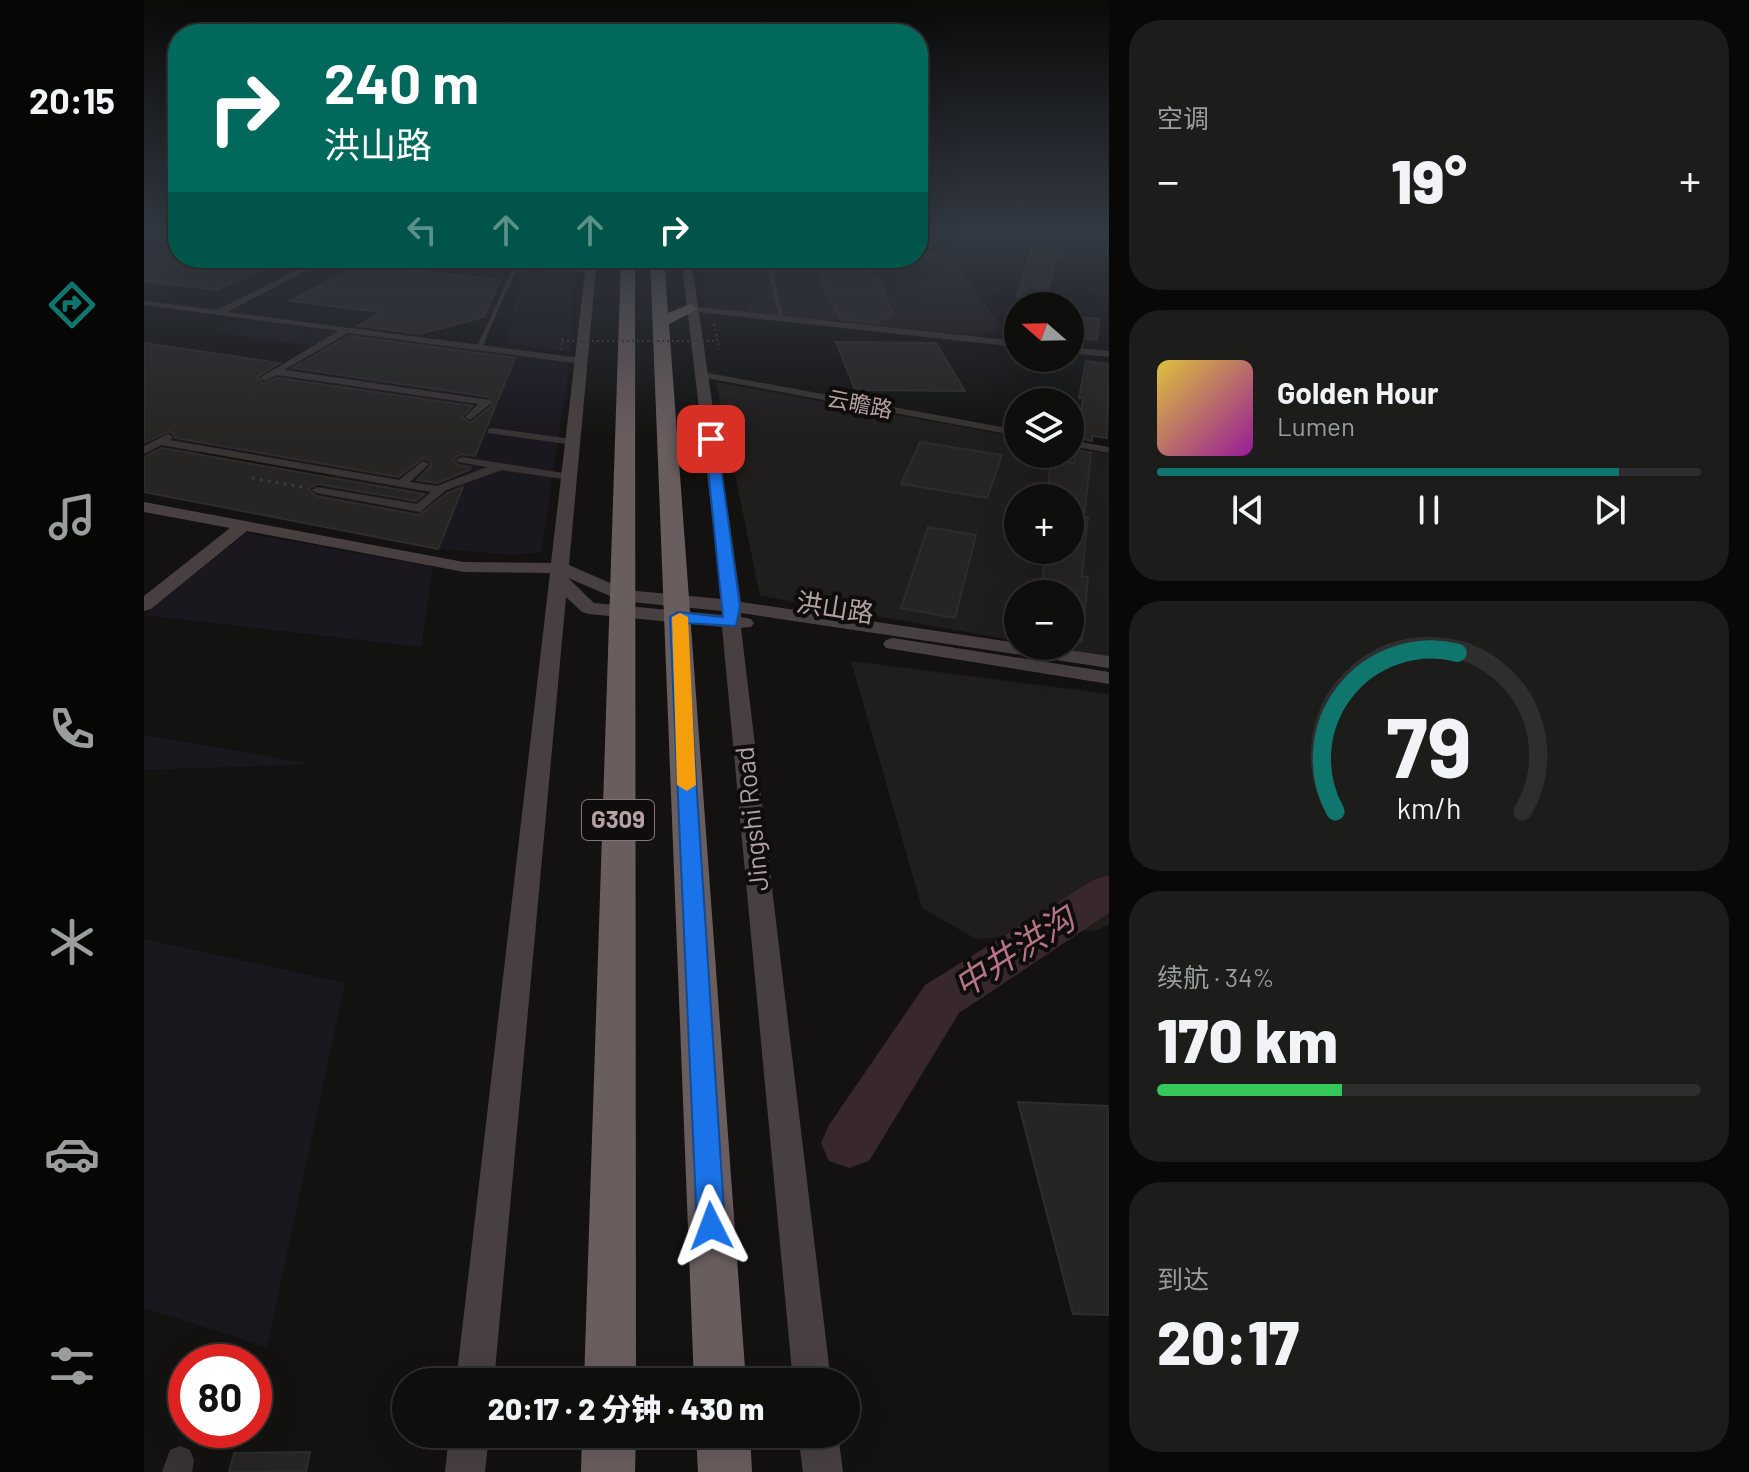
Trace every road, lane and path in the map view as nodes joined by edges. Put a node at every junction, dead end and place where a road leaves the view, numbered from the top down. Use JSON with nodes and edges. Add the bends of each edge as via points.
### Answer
{"nodes":[{"id":1,"x":240,"y":302,"type":"edge"},
{"id":2,"x":500,"y":302,"type":"edge"},
{"id":3,"x":588,"y":302,"type":"edge"},
{"id":4,"x":627,"y":302,"type":"edge"},
{"id":5,"x":671,"y":302,"type":"edge"},
{"id":6,"x":678,"y":302,"type":"edge"},
{"id":7,"x":778,"y":302,"type":"edge"},
{"id":8,"x":144,"y":303,"type":"edge"},
{"id":9,"x":218,"y":313,"type":"junction"},
{"id":10,"x":676,"y":316,"type":"junction"},
{"id":11,"x":782,"y":319,"type":"junction"},
{"id":12,"x":346,"y":330,"type":"junction"},
{"id":13,"x":715,"y":333,"type":"dead end"},
{"id":14,"x":563,"y":334,"type":"dead end"},
{"id":15,"x":562,"y":341,"type":"junction"},
{"id":16,"x":717,"y":341,"type":"junction"},
{"id":17,"x":1004,"y":343,"type":"edge"},
{"id":18,"x":479,"y":348,"type":"junction"},
{"id":19,"x":719,"y":349,"type":"dead end"},
{"id":20,"x":561,"y":350,"type":"dead end"},
{"id":21,"x":1084,"y":351,"type":"edge"},
{"id":22,"x":1109,"y":354,"type":"edge"},
{"id":23,"x":582,"y":361,"type":"junction"},
{"id":24,"x":703,"y":375,"type":"junction"},
{"id":25,"x":470,"y":417,"type":"dead end"},
{"id":26,"x":1004,"y":430,"type":"edge"},
{"id":27,"x":492,"y":431,"type":"dead end"},
{"id":28,"x":573,"y":442,"type":"junction"},
{"id":29,"x":1084,"y":446,"type":"edge"},
{"id":30,"x":1109,"y":450,"type":"edge"},
{"id":31,"x":144,"y":451,"type":"edge"},
{"id":32,"x":462,"y":460,"type":"dead end"},
{"id":33,"x":423,"y":464,"type":"dead end"},
{"id":34,"x":501,"y":466,"type":"junction"},
{"id":35,"x":570,"y":477,"type":"junction"},
{"id":36,"x":252,"y":478,"type":"dead end"},
{"id":37,"x":401,"y":484,"type":"junction"},
{"id":38,"x":317,"y":490,"type":"joint"},
{"id":39,"x":439,"y":490,"type":"junction"},
{"id":40,"x":144,"y":507,"type":"edge"},
{"id":41,"x":243,"y":526,"type":"junction"},
{"id":42,"x":561,"y":575,"type":"junction"},
{"id":43,"x":622,"y":603,"type":"junction"},
{"id":44,"x":144,"y":605,"type":"edge"},
{"id":45,"x":677,"y":609,"type":"junction"},
{"id":46,"x":731,"y":614,"type":"junction"},
{"id":47,"x":1109,"y":662,"type":"edge"},
{"id":48,"x":1109,"y":678,"type":"edge"},
{"id":49,"x":476,"y":1368,"type":"edge"},
{"id":50,"x":610,"y":1368,"type":"edge"},
{"id":51,"x":719,"y":1368,"type":"edge"},
{"id":52,"x":811,"y":1368,"type":"edge"},
{"id":53,"x":468,"y":1448,"type":"edge"},
{"id":54,"x":609,"y":1448,"type":"edge"},
{"id":55,"x":724,"y":1448,"type":"edge"},
{"id":56,"x":820,"y":1448,"type":"edge"},
{"id":57,"x":465,"y":1472,"type":"edge"},
{"id":58,"x":608,"y":1472,"type":"edge"},
{"id":59,"x":725,"y":1472,"type":"edge"},
{"id":60,"x":823,"y":1472,"type":"edge"}],
"edges":[{"from":1,"to":9,"type":"street"},
{"from":2,"to":18,"type":"lane"},
{"from":3,"to":23,"type":"main road"},
{"from":4,"to":43,"type":"highway","number":"G309"},
{"from":5,"to":10,"type":"highway","name":"Jingshi Road","number":"G309"},
{"from":6,"to":10,"type":"main road","name":"Jingshi Road"},
{"from":7,"to":11,"type":"lane"},
{"from":8,"to":9,"type":"street"},
{"from":9,"to":12,"type":"street"},
{"from":10,"to":11,"type":"street"},
{"from":10,"to":24,"type":"main road","name":"Jingshi Road"},
{"from":10,"to":45,"type":"highway","name":"Jingshi Road","number":"G309"},
{"from":11,"to":17,"type":"street"},
{"from":12,"to":18,"type":"street"},
{"from":12,"to":25,"type":"street","via":[[270,375],[486,402]]},
{"from":13,"to":16,"type":"path","bridge":true},
{"from":14,"to":15,"type":"path","bridge":true},
{"from":15,"to":16,"type":"path","bridge":true},
{"from":15,"to":20,"type":"path","bridge":true},
{"from":16,"to":19,"type":"path","bridge":true},
{"from":18,"to":23,"type":"street"},
{"from":21,"to":22,"type":"street"},
{"from":23,"to":28,"type":"main road"},
{"from":24,"to":26,"type":"street","name":"云瞻路"},
{"from":24,"to":46,"type":"main road","name":"Jingshi Road"},
{"from":27,"to":28,"type":"street"},
{"from":28,"to":35,"type":"main road"},
{"from":29,"to":30,"type":"street"},
{"from":31,"to":37,"type":"street","via":[[165,439]]},
{"from":32,"to":34,"type":"street"},
{"from":33,"to":37,"type":"street"},
{"from":34,"to":35,"type":"street"},
{"from":34,"to":39,"type":"street"},
{"from":35,"to":42,"type":"main road"},
{"from":36,"to":38,"type":"path"},
{"from":37,"to":39,"type":"street"},
{"from":38,"to":39,"type":"street","via":[[420,508]]},
{"from":40,"to":41,"type":"main road"},
{"from":41,"to":42,"type":"main road","via":[[464,567]]},
{"from":41,"to":44,"type":"main road"},
{"from":42,"to":43,"type":"main road","name":"洪山路"},
{"from":42,"to":49,"type":"main road"},
{"from":43,"to":45,"type":"main road","name":"洪山路"},
{"from":43,"to":50,"type":"highway","number":"G309"},
{"from":45,"to":46,"type":"main road","name":"洪山路"},
{"from":45,"to":51,"type":"highway","name":"Jingshi Road","number":"G309"},
{"from":46,"to":47,"type":"main road","name":"洪山路"},
{"from":46,"to":48,"type":"main road","name":"洪山路"},
{"from":46,"to":52,"type":"main road","name":"Jingshi Road"},
{"from":53,"to":57,"type":"main road"},
{"from":54,"to":58,"type":"highway"},
{"from":55,"to":59,"type":"highway"},
{"from":56,"to":60,"type":"main road"}]}
